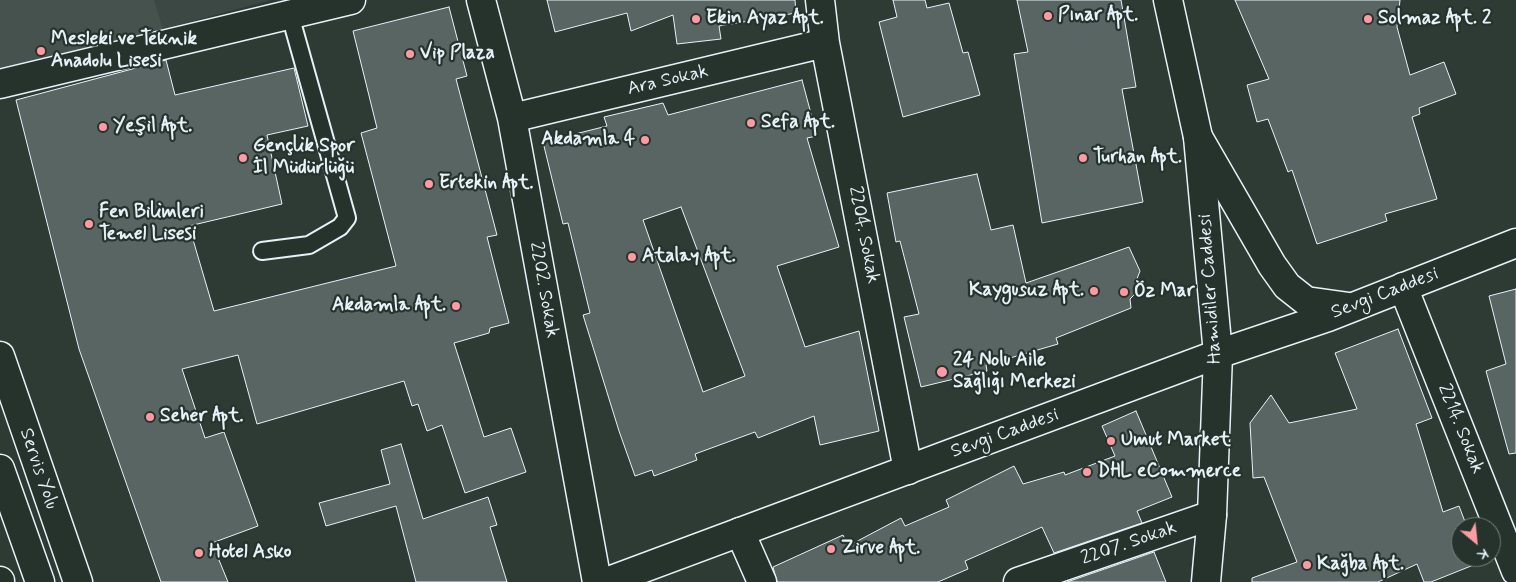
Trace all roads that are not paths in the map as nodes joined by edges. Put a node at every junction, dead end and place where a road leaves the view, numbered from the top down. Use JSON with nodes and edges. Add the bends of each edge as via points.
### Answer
{"nodes":[{"id":1,"x":351,"y":0,"type":"edge"},
{"id":2,"x":481,"y":0,"type":"edge"},
{"id":3,"x":820,"y":0,"type":"edge"},
{"id":4,"x":1168,"y":0,"type":"edge"},
{"id":5,"x":290,"y":15,"type":"junction"},
{"id":6,"x":825,"y":43,"type":"junction"},
{"id":7,"x":0,"y":84,"type":"edge"},
{"id":8,"x":512,"y":118,"type":"junction"},
{"id":9,"x":1198,"y":137,"type":"junction"},
{"id":10,"x":1516,"y":244,"type":"edge"},
{"id":11,"x":262,"y":251,"type":"dead end"},
{"id":12,"x":1403,"y":287,"type":"junction"},
{"id":13,"x":1350,"y":307,"type":"junction"},
{"id":14,"x":1218,"y":354,"type":"junction"},
{"id":15,"x":0,"y":356,"type":"edge"},
{"id":16,"x":0,"y":469,"type":"edge"},
{"id":17,"x":908,"y":470,"type":"junction"},
{"id":18,"x":1212,"y":515,"type":"junction"},
{"id":19,"x":740,"y":532,"type":"junction"},
{"id":20,"x":1516,"y":571,"type":"edge"},
{"id":21,"x":40,"y":582,"type":"edge"},
{"id":22,"x":78,"y":582,"type":"edge"},
{"id":23,"x":598,"y":582,"type":"edge"},
{"id":24,"x":606,"y":582,"type":"edge"},
{"id":25,"x":762,"y":582,"type":"edge"},
{"id":26,"x":1018,"y":582,"type":"edge"},
{"id":27,"x":1206,"y":582,"type":"edge"}],
"edges":[{"from":1,"to":5,"type":"street"},
{"from":2,"to":8,"type":"street","name":"2202. Sokak"},
{"from":3,"to":6,"type":"street","name":"2204. Sokak"},
{"from":4,"to":9,"type":"street","name":"Hamidiler Caddesi"},
{"from":5,"to":7,"type":"street"},
{"from":5,"to":11,"type":"lane","via":[[347,218],[340,227],[309,245]]},
{"from":6,"to":8,"type":"street","name":"Ara Sokak"},
{"from":6,"to":17,"type":"street","name":"2204. Sokak"},
{"from":8,"to":23,"type":"street","name":"2202. Sokak"},
{"from":9,"to":13,"type":"street","via":[[1287,286],[1306,301]]},
{"from":9,"to":14,"type":"street","name":"Hamidiler Caddesi"},
{"from":10,"to":12,"type":"street","name":"Sevgi Caddesi"},
{"from":12,"to":13,"type":"street","name":"Sevgi Caddesi"},
{"from":12,"to":20,"type":"street","name":"2214. Sokak"},
{"from":13,"to":14,"type":"street","name":"Sevgi Caddesi"},
{"from":14,"to":17,"type":"street","name":"Sevgi Caddesi"},
{"from":14,"to":18,"type":"street","name":"Hamidiler Caddesi"},
{"from":15,"to":22,"type":"street","name":"Servis Yolu"},
{"from":16,"to":21,"type":"street"},
{"from":17,"to":19,"type":"street","name":"Sevgi Caddesi"},
{"from":18,"to":26,"type":"street","name":"2207. Sokak"},
{"from":18,"to":27,"type":"street","name":"Hamidiler Caddesi"},
{"from":19,"to":24,"type":"street","name":"Sevgi Caddesi"},
{"from":19,"to":25,"type":"street"}]}
